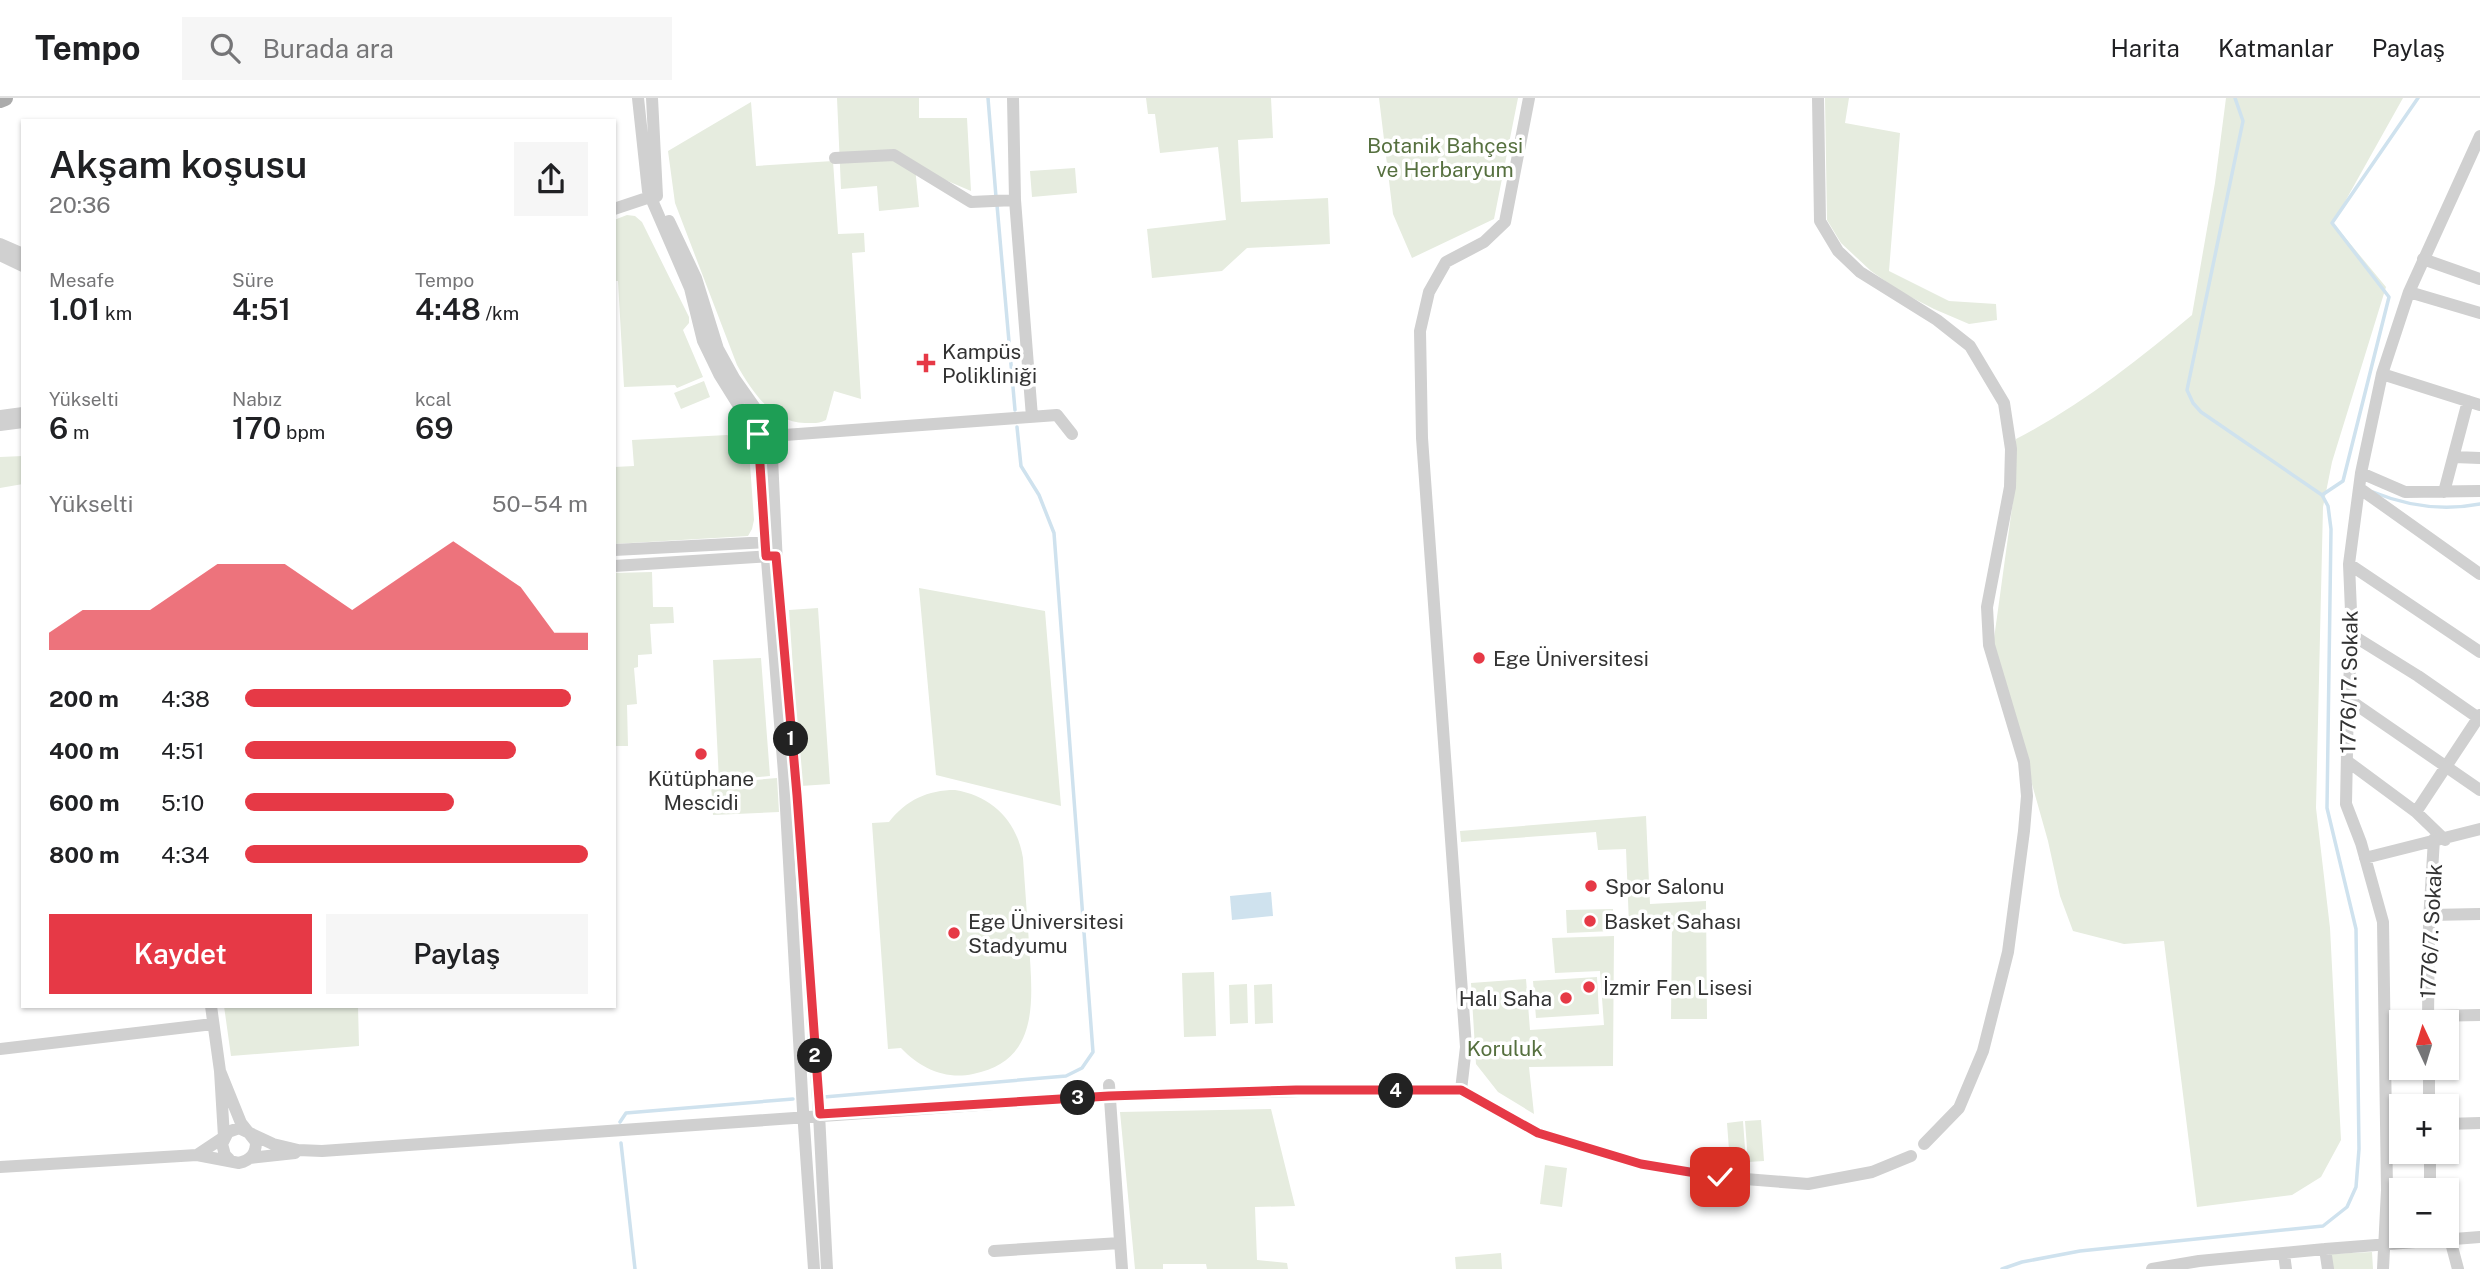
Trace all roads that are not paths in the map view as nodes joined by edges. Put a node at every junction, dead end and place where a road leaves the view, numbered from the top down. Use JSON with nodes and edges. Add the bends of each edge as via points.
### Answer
{"nodes":[{"id":1,"x":5,"y":98,"type":"edge"},
{"id":2,"x":638,"y":98,"type":"edge"},
{"id":3,"x":652,"y":98,"type":"edge"},
{"id":4,"x":1013,"y":98,"type":"edge"},
{"id":5,"x":1529,"y":98,"type":"edge"},
{"id":6,"x":1818,"y":98,"type":"edge"},
{"id":7,"x":0,"y":100,"type":"edge"},
{"id":8,"x":2480,"y":136,"type":"edge"},
{"id":9,"x":835,"y":158,"type":"dead end"},
{"id":10,"x":654,"y":196,"type":"junction"},
{"id":11,"x":1015,"y":200,"type":"junction"},
{"id":12,"x":616,"y":208,"type":"edge"},
{"id":13,"x":0,"y":244,"type":"edge"},
{"id":14,"x":21,"y":253,"type":"edge"},
{"id":15,"x":0,"y":255,"type":"edge"},
{"id":16,"x":2423,"y":259,"type":"junction"},
{"id":17,"x":21,"y":265,"type":"edge"},
{"id":18,"x":2480,"y":279,"type":"edge"},
{"id":19,"x":2409,"y":292,"type":"junction"},
{"id":20,"x":2480,"y":313,"type":"edge"},
{"id":21,"x":2382,"y":374,"type":"junction"},
{"id":22,"x":2474,"y":403,"type":"edge"},
{"id":23,"x":21,"y":413,"type":"edge"},
{"id":24,"x":0,"y":416,"type":"edge"},
{"id":25,"x":1032,"y":417,"type":"junction"},
{"id":26,"x":21,"y":422,"type":"edge"},
{"id":27,"x":0,"y":425,"type":"edge"},
{"id":28,"x":1072,"y":434,"type":"dead end"},
{"id":29,"x":765,"y":437,"type":"junction"},
{"id":30,"x":2454,"y":457,"type":"junction"},
{"id":31,"x":2480,"y":458,"type":"edge"},
{"id":32,"x":2361,"y":472,"type":"junction"},
{"id":33,"x":2359,"y":488,"type":"junction"},
{"id":34,"x":2480,"y":491,"type":"edge"},
{"id":35,"x":2444,"y":492,"type":"junction"},
{"id":36,"x":770,"y":542,"type":"junction"},
{"id":37,"x":616,"y":550,"type":"edge"},
{"id":38,"x":771,"y":556,"type":"junction"},
{"id":39,"x":2348,"y":564,"type":"junction"},
{"id":40,"x":616,"y":566,"type":"edge"},
{"id":41,"x":2480,"y":574,"type":"edge"},
{"id":42,"x":2352,"y":635,"type":"junction"},
{"id":43,"x":2480,"y":652,"type":"edge"},
{"id":44,"x":2348,"y":699,"type":"junction"},
{"id":45,"x":2479,"y":718,"type":"edge"},
{"id":46,"x":2347,"y":761,"type":"junction"},
{"id":47,"x":2446,"y":766,"type":"junction"},
{"id":48,"x":2480,"y":790,"type":"edge"},
{"id":49,"x":791,"y":795,"type":"junction"},
{"id":50,"x":2416,"y":813,"type":"junction"},
{"id":51,"x":2480,"y":830,"type":"edge"},
{"id":52,"x":2440,"y":840,"type":"junction"},
{"id":53,"x":2365,"y":858,"type":"junction"},
{"id":54,"x":2480,"y":914,"type":"edge"},
{"id":55,"x":2430,"y":915,"type":"junction"},
{"id":56,"x":211,"y":1008,"type":"edge"},
{"id":57,"x":2428,"y":1010,"type":"edge"},
{"id":58,"x":2480,"y":1014,"type":"edge"},
{"id":59,"x":2459,"y":1016,"type":"edge"},
{"id":60,"x":213,"y":1024,"type":"junction"},
{"id":61,"x":0,"y":1048,"type":"edge"},
{"id":62,"x":220,"y":1070,"type":"junction"},
{"id":63,"x":1461,"y":1090,"type":"junction"},
{"id":64,"x":1109,"y":1091,"type":"junction"},
{"id":65,"x":820,"y":1114,"type":"junction"},
{"id":66,"x":803,"y":1116,"type":"junction"},
{"id":67,"x":2480,"y":1123,"type":"edge"},
{"id":68,"x":2459,"y":1124,"type":"edge"},
{"id":69,"x":252,"y":1134,"type":"junction"},
{"id":70,"x":224,"y":1136,"type":"junction"},
{"id":71,"x":1924,"y":1144,"type":"dead end"},
{"id":72,"x":314,"y":1151,"type":"junction"},
{"id":73,"x":197,"y":1155,"type":"junction"},
{"id":74,"x":1911,"y":1156,"type":"dead end"},
{"id":75,"x":250,"y":1158,"type":"junction"},
{"id":76,"x":229,"y":1159,"type":"junction"},
{"id":77,"x":0,"y":1167,"type":"edge"},
{"id":78,"x":2480,"y":1237,"type":"edge"},
{"id":79,"x":2459,"y":1238,"type":"edge"},
{"id":80,"x":1120,"y":1243,"type":"junction"},
{"id":81,"x":2389,"y":1243,"type":"edge"},
{"id":82,"x":2384,"y":1244,"type":"junction"},
{"id":83,"x":2452,"y":1248,"type":"edge"},
{"id":84,"x":2325,"y":1249,"type":"junction"},
{"id":85,"x":994,"y":1251,"type":"dead end"},
{"id":86,"x":2284,"y":1254,"type":"junction"},
{"id":87,"x":2223,"y":1264,"type":"edge"},
{"id":88,"x":2173,"y":1267,"type":"edge"},
{"id":89,"x":814,"y":1269,"type":"edge"},
{"id":90,"x":827,"y":1269,"type":"edge"},
{"id":91,"x":1122,"y":1269,"type":"edge"},
{"id":92,"x":2152,"y":1269,"type":"edge"},
{"id":93,"x":2286,"y":1269,"type":"edge"},
{"id":94,"x":2328,"y":1269,"type":"edge"},
{"id":95,"x":2383,"y":1269,"type":"edge"},
{"id":96,"x":2390,"y":1269,"type":"edge"},
{"id":97,"x":2458,"y":1269,"type":"edge"}],
"edges":[{"from":1,"to":7,"type":"main road"},
{"from":2,"to":10,"type":"street","via":[[646,187]]},
{"from":3,"to":10,"type":"street"},
{"from":4,"to":11,"type":"street"},
{"from":5,"to":63,"type":"street","via":[[1505,222],[1484,242],[1446,262],[1429,292],[1420,331],[1422,438],[1466,1047]]},
{"from":6,"to":71,"type":"street","via":[[1820,221],[1838,251],[1860,272],[1970,346],[2004,403],[2011,449],[2010,487],[1987,607],[1989,645],[2024,762],[2024,831],[2008,952],[1983,1051],[1959,1108]]},
{"from":8,"to":16,"type":"street","name":"1776/17. Sokak"},
{"from":9,"to":11,"type":"street","via":[[894,155],[971,202]]},
{"from":10,"to":12,"type":"street"},
{"from":10,"to":29,"type":"street","via":[[696,278],[718,349],[758,412]]},
{"from":11,"to":25,"type":"street"},
{"from":13,"to":14,"type":"street"},
{"from":15,"to":17,"type":"street"},
{"from":16,"to":18,"type":"street"},
{"from":16,"to":19,"type":"street","name":"1776/17. Sokak"},
{"from":19,"to":20,"type":"street"},
{"from":19,"to":21,"type":"street","name":"1776/17. Sokak"},
{"from":21,"to":22,"type":"street"},
{"from":21,"to":32,"type":"street","name":"1776/17. Sokak"},
{"from":22,"to":30,"type":"street"},
{"from":23,"to":24,"type":"street"},
{"from":25,"to":28,"type":"street","via":[[1057,415]]},
{"from":25,"to":29,"type":"street"},
{"from":26,"to":27,"type":"street"},
{"from":29,"to":36,"type":"street"},
{"from":30,"to":31,"type":"street"},
{"from":30,"to":35,"type":"street"},
{"from":32,"to":33,"type":"street","name":"1776/17. Sokak"},
{"from":32,"to":35,"type":"street","via":[[2404,492]]},
{"from":33,"to":39,"type":"street","name":"1776/17. Sokak"},
{"from":33,"to":41,"type":"street"},
{"from":34,"to":35,"type":"street"},
{"from":36,"to":37,"type":"street"},
{"from":36,"to":38,"type":"street"},
{"from":38,"to":40,"type":"street"},
{"from":38,"to":49,"type":"street"},
{"from":39,"to":42,"type":"street","name":"1776/17. Sokak"},
{"from":39,"to":43,"type":"street"},
{"from":42,"to":44,"type":"street","name":"1776/17. Sokak"},
{"from":42,"to":45,"type":"street"},
{"from":44,"to":46,"type":"street","name":"1776/17. Sokak"},
{"from":44,"to":47,"type":"street"},
{"from":45,"to":47,"type":"street"},
{"from":46,"to":50,"type":"street"},
{"from":46,"to":53,"type":"street","name":"1776/17. Sokak","via":[[2346,804]]},
{"from":47,"to":48,"type":"street"},
{"from":47,"to":50,"type":"street"},
{"from":49,"to":65,"type":"street"},
{"from":49,"to":66,"type":"street"},
{"from":50,"to":52,"type":"street"},
{"from":51,"to":52,"type":"street"},
{"from":52,"to":53,"type":"street"},
{"from":52,"to":55,"type":"street","name":"1776/7. Sokak"},
{"from":53,"to":82,"type":"street","name":"1776/17. Sokak","via":[[2383,922]]},
{"from":54,"to":55,"type":"street"},
{"from":55,"to":57,"type":"street","name":"1776/7. Sokak"},
{"from":56,"to":60,"type":"street"},
{"from":58,"to":59,"type":"street"},
{"from":60,"to":61,"type":"street"},
{"from":60,"to":62,"type":"street"},
{"from":62,"to":69,"type":"street","via":[[241,1123]]},
{"from":62,"to":70,"type":"street"},
{"from":63,"to":64,"type":"street"},
{"from":63,"to":74,"type":"street","via":[[1538,1133],[1641,1164],[1720,1177],[1808,1184],[1872,1172]]},
{"from":64,"to":65,"type":"street"},
{"from":64,"to":80,"type":"street"},
{"from":65,"to":66,"type":"street"},
{"from":65,"to":90,"type":"street"},
{"from":66,"to":72,"type":"street"},
{"from":66,"to":89,"type":"street"},
{"from":67,"to":68,"type":"street"},
{"from":69,"to":70,"type":"street","via":[[239,1128]]},
{"from":69,"to":72,"type":"street","via":[[273,1144]]},
{"from":69,"to":75,"type":"street","via":[[256,1148]]},
{"from":70,"to":73,"type":"street"},
{"from":70,"to":76,"type":"street","via":[[222,1149]]},
{"from":72,"to":75,"type":"street"},
{"from":73,"to":76,"type":"street"},
{"from":73,"to":77,"type":"street"},
{"from":75,"to":76,"type":"street","via":[[240,1163]]},
{"from":78,"to":79,"type":"street"},
{"from":80,"to":85,"type":"street"},
{"from":80,"to":91,"type":"street"},
{"from":81,"to":82,"type":"street"},
{"from":82,"to":84,"type":"street"},
{"from":82,"to":95,"type":"street","name":"1776/17. Sokak"},
{"from":82,"to":96,"type":"street"},
{"from":83,"to":97,"type":"street"},
{"from":84,"to":86,"type":"street"},
{"from":84,"to":94,"type":"street"},
{"from":86,"to":87,"type":"street"},
{"from":86,"to":93,"type":"street"},
{"from":87,"to":88,"type":"street"},
{"from":88,"to":92,"type":"street"}]}
